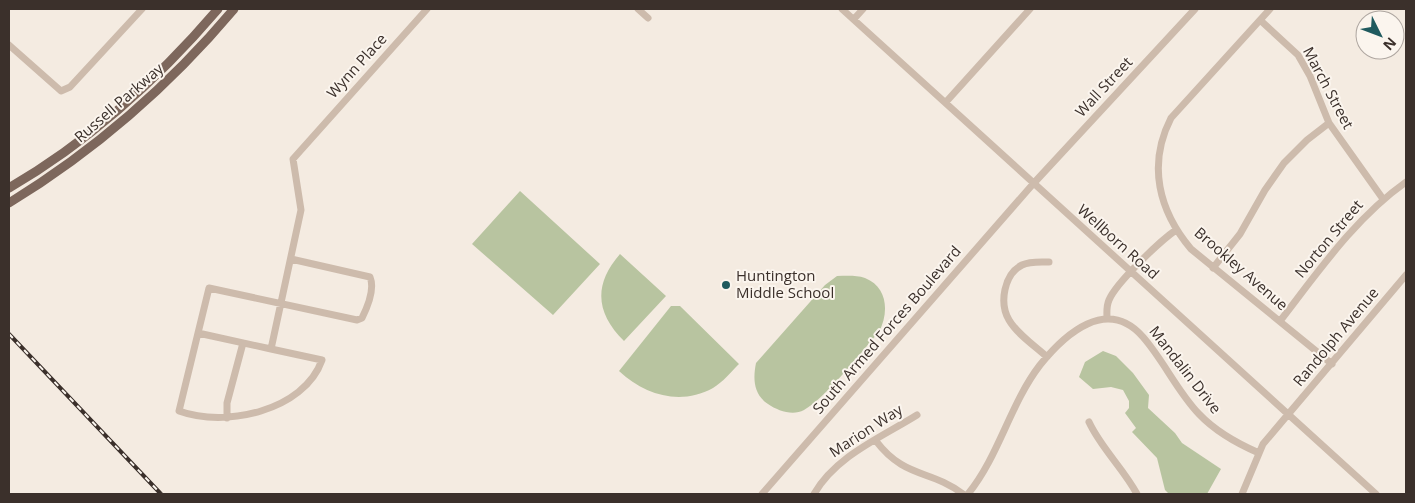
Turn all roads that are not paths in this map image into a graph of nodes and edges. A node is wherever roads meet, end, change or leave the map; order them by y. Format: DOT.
graph roads {
  1 [pos="142,9"];
  2 [pos="218,9"];
  3 [pos="234,9"];
  4 [pos="427,9"];
  5 [pos="638,9"];
  6 [pos="842,9"];
  7 [pos="863,9"];
  8 [pos="1030,9"];
  9 [pos="1195,9"];
  10 [pos="1270,9"];
  11 [pos="648,18"];
  12 [pos="854,19"];
  13 [pos="1260,20"];
  14 [pos="9,45"];
  15 [pos="946,102"];
  16 [pos="1329,123"];
  17 [pos="1406,182"];
  18 [pos="1034,184"];
  19 [pos="9,188"];
  20 [pos="1382,199"];
  21 [pos="9,203"];
  22 [pos="1176,230"];
  23 [pos="290,260"];
  24 [pos="1049,262"];
  25 [pos="1213,268"];
  26 [pos="1132,273"];
  27 [pos="1406,275"];
  28 [pos="281,303"];
  29 [pos="1107,319"];
  30 [pos="1280,321"];
  31 [pos="198,332"];
  32 [pos="243,343"];
  33 [pos="271,349"];
  34 [pos="1048,357"];
  35 [pos="1332,364"];
  36 [pos="917,415"];
  37 [pos="1288,416"];
  38 [pos="227,418"];
  39 [pos="1089,422"];
  40 [pos="876,441"];
  41 [pos="1259,453"];
  42 [pos="762,494"];
  43 [pos="814,494"];
  44 [pos="963,494"];
  45 [pos="968,494"];
  46 [pos="1137,494"];
  47 [pos="1242,494"];
  48 [pos="1376,494"];
  1 -- 14 [label="street"];
  2 -- 19 [label="main road, Russell Parkway"];
  3 -- 21 [label="main road, Russell Parkway"];
  4 -- 23 [label="street, Wynn Place"];
  5 -- 11 [label="street"];
  6 -- 12 [label="street, Wellborn Road"];
  7 -- 12 [label="street"];
  8 -- 15 [label="street"];
  9 -- 18 [label="street, Wall Street"];
  10 -- 13 [label="street, Brookley Avenue"];
  12 -- 15 [label="street, Wellborn Road"];
  13 -- 16 [label="street, March Street"];
  13 -- 22 [label="street, Brookley Avenue"];
  15 -- 18 [label="street, Wellborn Road"];
  16 -- 20 [label="street, March Street"];
  16 -- 25 [label="street"];
  17 -- 20 [label="street, Norton Street"];
  18 -- 26 [label="street, Wellborn Road"];
  18 -- 42 [label="street, South Armed Forces Boulevard"];
  20 -- 30 [label="street, Norton Street"];
  22 -- 25 [label="street, Brookley Avenue"];
  22 -- 26 [label="street"];
  23 -- 28 [label="street"];
  23 -- 28 [label="street"];
  24 -- 34 [label="street"];
  25 -- 30 [label="street, Brookley Avenue"];
  26 -- 29 [label="street"];
  26 -- 37 [label="street, Wellborn Road"];
  27 -- 35 [label="street, Randolph Avenue"];
  28 -- 31 [label="street"];
  28 -- 33 [label="street"];
  29 -- 34 [label="street"];
  29 -- 41 [label="street, Mandalin Drive"];
  30 -- 35 [label="street, Brookley Avenue"];
  31 -- 32 [label="street"];
  31 -- 38 [label="street"];
  32 -- 33 [label="street"];
  32 -- 38 [label="street"];
  33 -- 38 [label="street"];
  34 -- 45 [label="street"];
  35 -- 37 [label="street, Randolph Avenue"];
  36 -- 40 [label="street, Marion Way"];
  37 -- 41 [label="street"];
  37 -- 48 [label="street, Wellborn Road"];
  39 -- 46 [label="street"];
  40 -- 43 [label="street, Marion Way"];
  40 -- 44 [label="street"];
  41 -- 47 [label="street"];
}
